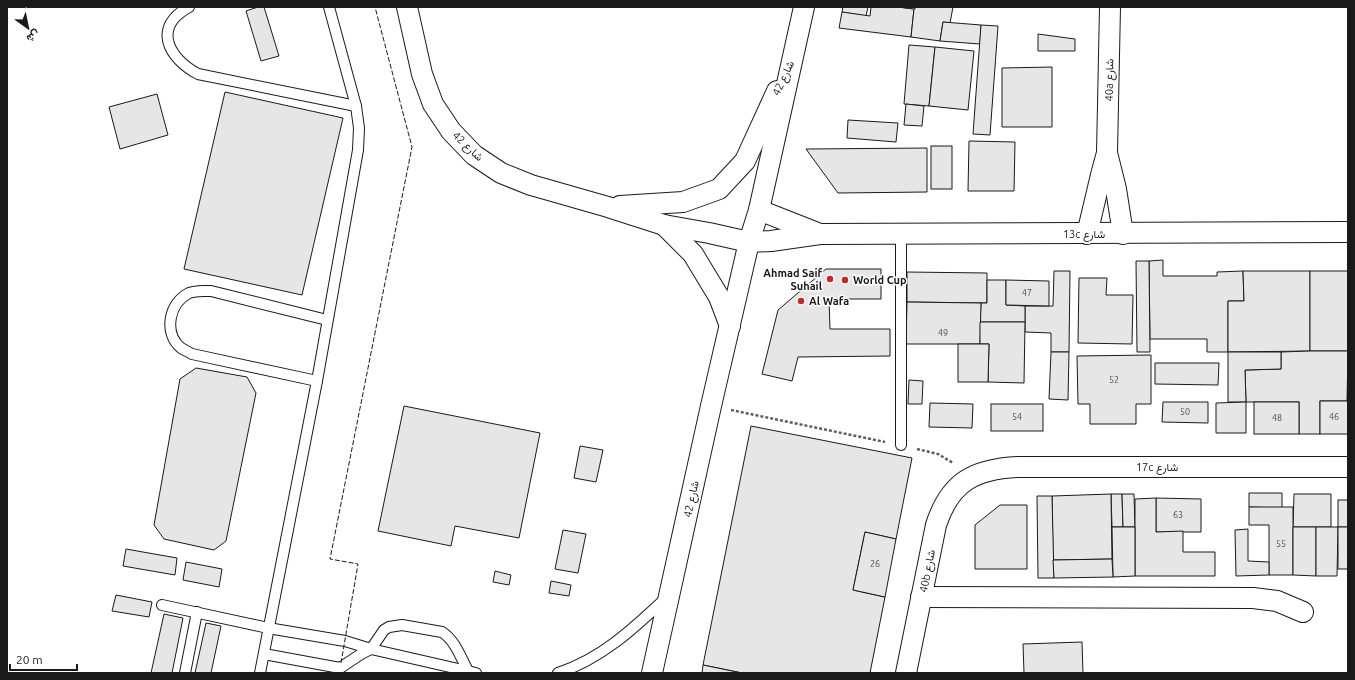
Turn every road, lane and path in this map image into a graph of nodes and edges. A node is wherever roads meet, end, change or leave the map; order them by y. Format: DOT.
graph roads {
  1 [pos="189,7"];
  2 [pos="329,7"];
  3 [pos="407,7"];
  4 [pos="804,7"];
  5 [pos="1110,7"];
  6 [pos="794,55"];
  7 [pos="356,106"];
  8 [pos="1107,153"];
  9 [pos="608,207"];
  10 [pos="759,210"];
  11 [pos="664,225"];
  12 [pos="1348,232"];
  13 [pos="820,234"];
  14 [pos="901,234"];
  15 [pos="1087,234"];
  16 [pos="1123,234"];
  17 [pos="749,242"];
  18 [pos="327,320"];
  19 [pos="730,326"];
  20 [pos="316,381"];
  21 [pos="711,406"];
  22 [pos="901,445"];
  23 [pos="1348,466"];
  24 [pos="968,479"];
  25 [pos="670,595"];
  26 [pos="921,598"];
  27 [pos="162,605"];
  28 [pos="197,612"];
  29 [pos="1303,612"];
  30 [pos="268,628"];
  31 [pos="371,649"];
  32 [pos="264,654"];
  33 [pos="472,672"];
  34 [pos="185,673"];
  35 [pos="260,673"];
  36 [pos="558,673"];
  37 [pos="652,673"];
  38 [pos="906,673"];
  1 -- 7 [label="lane"];
  2 -- 7 [label="lane"];
  3 -- 9 [label="street, شارع 42"];
  4 -- 6 [label="street, شارع 42"];
  5 -- 8 [label="street, 40a شارع"];
  6 -- 9 [label="street, شارع 42"];
  6 -- 10 [label="street, شارع 42"];
  7 -- 18 [label="lane"];
  8 -- 15 [label="street, 40a شارع"];
  8 -- 16 [label="street, 40a شارع"];
  9 -- 11 [label="street, شارع 42"];
  10 -- 13 [label="street, 13c شارع"];
  10 -- 17 [label="street, شارع 42"];
  11 -- 17 [label="street, شارع 42"];
  11 -- 19 [label="street, شارع 42"];
  12 -- 16 [label="street, 13c شارع"];
  13 -- 14 [label="street, 13c شارع"];
  13 -- 17 [label="street, 13c شارع"];
  14 -- 15 [label="street, 13c شارع"];
  14 -- 22 [label="lane"];
  15 -- 16 [label="street, 13c شارع"];
  17 -- 19 [label="street, شارع 42"];
  18 -- 20 [label="lane"];
  18 -- 20 [label="lane"];
  19 -- 21 [label="street, شارع 42"];
  20 -- 30 [label="lane"];
  21 -- 22 [label="path"];
  21 -- 25 [label="street, شارع 42"];
  22 -- 24 [label="path"];
  23 -- 24 [label="street, 17c شارع"];
  24 -- 26 [label="street, 40b شارع"];
  25 -- 36 [label="lane"];
  25 -- 37 [label="street, شارع 42"];
  26 -- 29 [label="street"];
  26 -- 38 [label="street, 40b شارع"];
  27 -- 28 [label="lane"];
  28 -- 30 [label="lane"];
  28 -- 34 [label="lane"];
  30 -- 31 [label="lane"];
  30 -- 32 [label="lane"];
  31 -- 32 [label="lane"];
  31 -- 33 [label="lane"];
  31 -- 33 [label="lane"];
  32 -- 35 [label="lane"];
}
